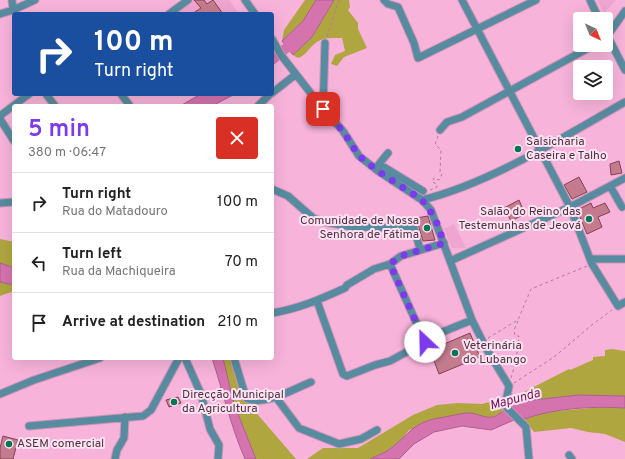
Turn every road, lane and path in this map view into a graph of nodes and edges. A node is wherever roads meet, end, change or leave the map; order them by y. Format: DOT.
graph roads {
  1 [pos="12,0"];
  2 [pos="35,0"];
  3 [pos="188,0"];
  4 [pos="245,0"];
  5 [pos="339,0"];
  6 [pos="384,0"];
  7 [pos="462,0"];
  8 [pos="536,0"];
  9 [pos="590,0"];
  10 [pos="13,10"];
  11 [pos="625,11"];
  12 [pos="172,12"];
  13 [pos="254,12"];
  14 [pos="596,12"];
  15 [pos="0,14"];
  16 [pos="477,28"];
  17 [pos="613,28"];
  18 [pos="274,41"];
  19 [pos="325,43"];
  20 [pos="613,47"];
  21 [pos="581,52"];
  22 [pos="625,70"];
  23 [pos="295,75"];
  24 [pos="274,91"];
  25 [pos="508,91"];
  26 [pos="26,96"];
  27 [pos="268,96"];
  28 [pos="625,102"];
  29 [pos="13,104"];
  30 [pos="260,104"];
  31 [pos="12,105"];
  32 [pos="323,109"];
  33 [pos="2,111"];
  34 [pos="440,130"];
  35 [pos="12,138"];
  36 [pos="540,150"];
  37 [pos="388,153"];
  38 [pos="625,178"];
  39 [pos="610,186"];
  40 [pos="274,190"];
  41 [pos="423,190"];
  42 [pos="422,200"];
  43 [pos="12,202"];
  44 [pos="0,203"];
  45 [pos="570,207"];
  46 [pos="622,207"];
  47 [pos="444,243"];
  48 [pos="420,249"];
  49 [pos="590,260"];
  50 [pos="625,260"];
  51 [pos="450,261"];
  52 [pos="390,264"];
  53 [pos="317,301"];
  54 [pos="625,302"];
  55 [pos="618,306"];
  56 [pos="274,314"];
  57 [pos="472,320"];
  58 [pos="518,320"];
  59 [pos="430,337"];
  60 [pos="483,342"];
  61 [pos="94,360"];
  62 [pos="178,360"];
  63 [pos="186,360"];
  64 [pos="235,360"];
  65 [pos="311,382"];
  66 [pos="509,386"];
  67 [pos="0,394"];
  68 [pos="275,396"];
  69 [pos="126,417"];
  70 [pos="29,426"];
  71 [pos="377,430"];
  72 [pos="115,459"];
  73 [pos="218,459"];
  74 [pos="529,459"];
  1 -- 10 [label="street"];
  2 -- 10 [label="street"];
  3 -- 12 [label="street"];
  4 -- 13 [label="street"];
  5 -- 19 [label="path"];
  6 -- 16 [label="street"];
  7 -- 16 [label="street"];
  8 -- 16 [label="street"];
  9 -- 14 [label="street"];
  10 -- 15 [label="street"];
  11 -- 17 [label="street"];
  16 -- 25 [label="street"];
  18 -- 23 [label="street"];
  19 -- 32 [label="street"];
  20 -- 22 [label="street"];
  21 -- 25 [label="street"];
  23 -- 24 [label="street"];
  23 -- 32 [label="street"];
  25 -- 34 [label="street"];
  25 -- 36 [label="street"];
  26 -- 29 [label="street"];
  27 -- 30 [label="street"];
  28 -- 36 [label="street"];
  31 -- 33 [label="street"];
  32 -- 42 [label="street"];
  33 -- 35 [label="street"];
  34 -- 41 [label="path"];
  36 -- 42 [label="street"];
  36 -- 45 [label="street"];
  37 -- 41 [label="street"];
  38 -- 39 [label="street"];
  39 -- 45 [label="street"];
  39 -- 46 [label="street"];
  40 -- 48 [label="street"];
  42 -- 47 [label="street"];
  43 -- 44 [label="street"];
  45 -- 49 [label="street"];
  45 -- 51 [label="street"];
  47 -- 48 [label="street"];
  47 -- 51 [label="street"];
  48 -- 52 [label="street"];
  49 -- 50 [label="street"];
  49 -- 55 [label="street"];
  49 -- 58 [label="path"];
  51 -- 57 [label="street"];
  52 -- 53 [label="street"];
  52 -- 53 [label="street"];
  53 -- 56 [label="street"];
  54 -- 55 [label="street"];
  55 -- 66 [label="path"];
  57 -- 59 [label="street"];
  57 -- 60 [label="street"];
  58 -- 60 [label="path"];
  58 -- 66 [label="path"];
  60 -- 66 [label="street"];
  61 -- 67 [label="street"];
  62 -- 69 [label="street"];
  63 -- 73 [label="street"];
  64 -- 68 [label="street"];
  65 -- 68 [label="street"];
  66 -- 74 [label="street"];
  68 -- 71 [label="street"];
  69 -- 70 [label="street"];
  69 -- 72 [label="street"];
}
